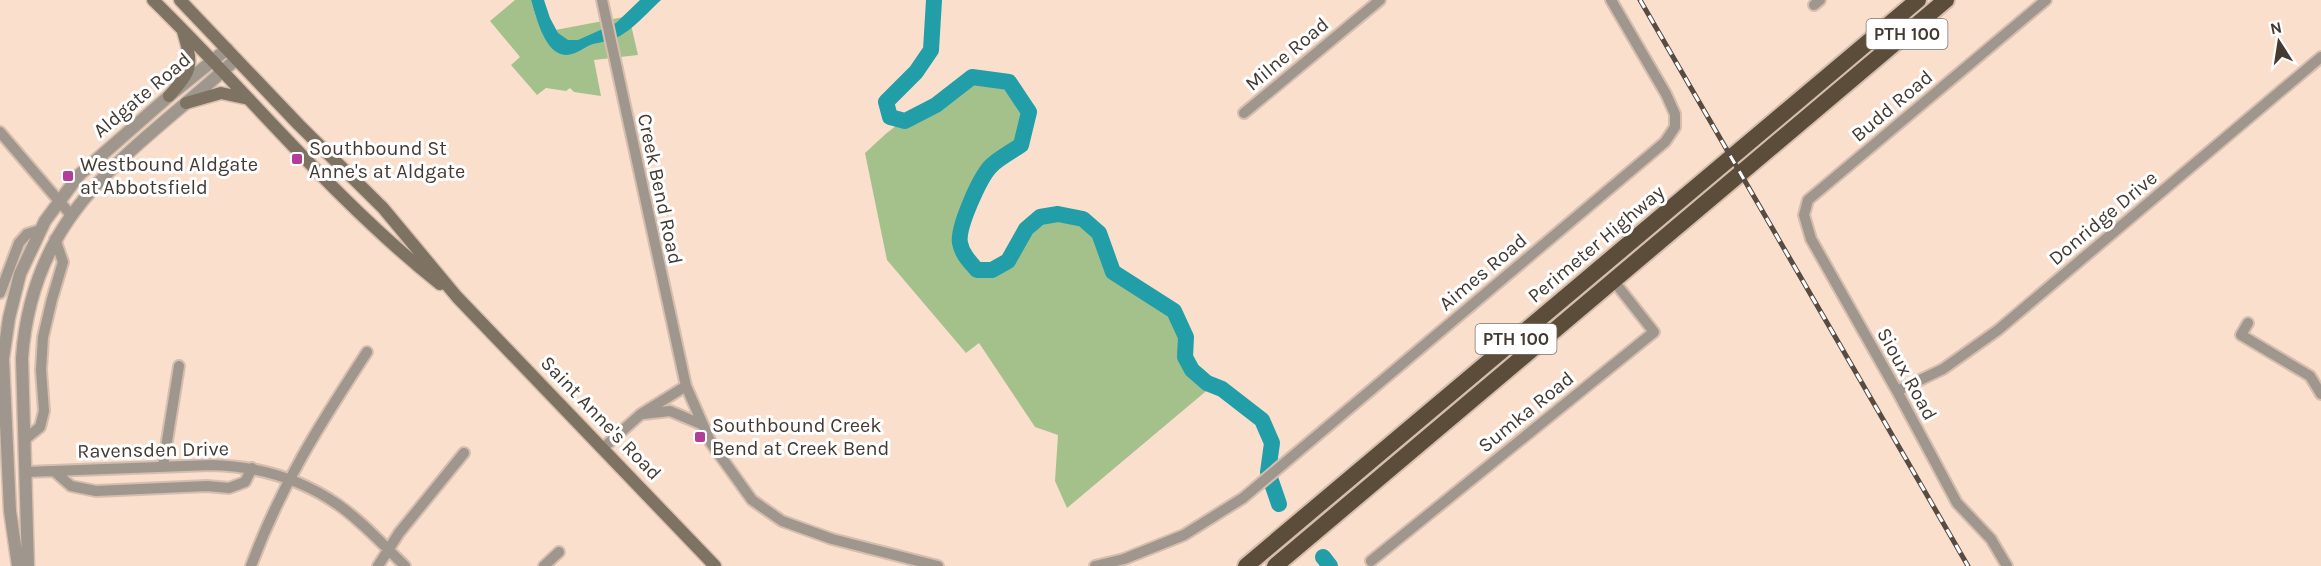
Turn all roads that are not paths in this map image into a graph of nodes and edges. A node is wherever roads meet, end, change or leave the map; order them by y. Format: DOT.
graph roads {
  1 [pos="153,0"];
  2 [pos="180,0"];
  3 [pos="602,0"];
  4 [pos="1380,0"];
  5 [pos="1611,0"];
  6 [pos="1918,0"];
  7 [pos="1947,0"];
  8 [pos="2046,0"];
  9 [pos="181,27"];
  10 [pos="227,49"];
  11 [pos="2321,57"];
  12 [pos="236,59"];
  13 [pos="213,60"];
  14 [pos="223,70"];
  15 [pos="168,96"];
  16 [pos="251,99"];
  17 [pos="186,104"];
  18 [pos="1244,113"];
  19 [pos="0,132"];
  20 [pos="1817,192"];
  21 [pos="58,202"];
  22 [pos="71,215"];
  23 [pos="40,230"];
  24 [pos="55,239"];
  25 [pos="1613,280"];
  26 [pos="0,293"];
  27 [pos="457,297"];
  28 [pos="2248,323"];
  29 [pos="367,352"];
  30 [pos="179,366"];
  31 [pos="686,386"];
  32 [pos="1898,391"];
  33 [pos="2321,394"];
  34 [pos="640,414"];
  35 [pos="703,425"];
  36 [pos="3,435"];
  37 [pos="24,440"];
  38 [pos="603,448"];
  39 [pos="464,453"];
  40 [pos="163,466"];
  41 [pos="252,468"];
  42 [pos="54,471"];
  43 [pos="4,472"];
  44 [pos="26,472"];
  45 [pos="288,478"];
  46 [pos="388,550"];
  47 [pos="559,552"];
  48 [pos="1371,561"];
  49 [pos="18,566"];
  50 [pos="28,566"];
  51 [pos="251,566"];
  52 [pos="378,566"];
  53 [pos="405,566"];
  54 [pos="544,566"];
  55 [pos="715,566"];
  56 [pos="938,566"];
  57 [pos="1095,566"];
  58 [pos="1246,566"];
  59 [pos="1275,566"];
  60 [pos="2007,566"];
  1 -- 9 [label="main road, Saint Anne's Road"];
  2 -- 10 [label="main road, Saint Anne's Road"];
  3 -- 31 [label="street, Creek Bend Road"];
  4 -- 18 [label="street, Milne Road"];
  5 -- 57 [label="street, Aimes Road"];
  6 -- 58 [label="highway, Perimeter Highway / PTH 100"];
  7 -- 25 [label="highway, Perimeter Highway / PTH 100"];
  8 -- 20 [label="street, Budd Road"];
  9 -- 13 [label="main road, Saint Anne's Road"];
  9 -- 15 [label="main road"];
  10 -- 12 [label="main road, Saint Anne's Road"];
  10 -- 13 [label="street, Aldgate Road"];
  11 -- 32 [label="street, Donridge Drive"];
  12 -- 14 [label="street, Aldgate Road"];
  12 -- 27 [label="main road, Saint Anne's Road"];
  13 -- 14 [label="main road, Saint Anne's Road"];
  13 -- 15 [label="street, Aldgate Road"];
  14 -- 16 [label="main road, Saint Anne's Road"];
  14 -- 17 [label="street, Aldgate Road"];
  15 -- 21 [label="street, Aldgate Road"];
  16 -- 17 [label="main road"];
  16 -- 27 [label="main road, Saint Anne's Road"];
  17 -- 22 [label="street, Aldgate Road"];
  19 -- 21 [label="street"];
  20 -- 32 [label="street, Sioux Road"];
  21 -- 22 [label="street"];
  21 -- 23 [label="street, Aldgate Road"];
  22 -- 24 [label="street, Aldgate Road"];
  23 -- 26 [label="street, Aldgate Road"];
  23 -- 36 [label="street, Aldgate Road"];
  24 -- 37 [label="street, Aldgate Road"];
  24 -- 37 [label="street"];
  25 -- 48 [label="street, Sumka Road"];
  25 -- 59 [label="highway, Perimeter Highway / PTH 100"];
  27 -- 38 [label="main road, Saint Anne's Road"];
  28 -- 33 [label="street"];
  29 -- 45 [label="street"];
  30 -- 40 [label="street"];
  31 -- 34 [label="street"];
  31 -- 35 [label="street, Creek Bend Road"];
  32 -- 60 [label="street, Sioux Road"];
  34 -- 35 [label="street"];
  34 -- 38 [label="street"];
  35 -- 56 [label="street, Creek Bend Road"];
  36 -- 43 [label="street, Aldgate Road"];
  37 -- 44 [label="street, Aldgate Road"];
  38 -- 55 [label="main road, Saint Anne's Road"];
  39 -- 46 [label="street"];
  40 -- 41 [label="street, Ravensden Drive"];
  40 -- 42 [label="street, Ravensden Drive"];
  41 -- 42 [label="street, Ravensden Drive"];
  41 -- 45 [label="street, Ravensden Drive"];
  42 -- 44 [label="street, Ravensden Drive"];
  43 -- 44 [label="street"];
  43 -- 49 [label="street, Aldgate Road"];
  44 -- 50 [label="street, Aldgate Road"];
  45 -- 46 [label="street, Ravensden Drive"];
  45 -- 51 [label="street"];
  46 -- 52 [label="street"];
  46 -- 53 [label="street, Ravensden Drive"];
  47 -- 54 [label="street"];
}
